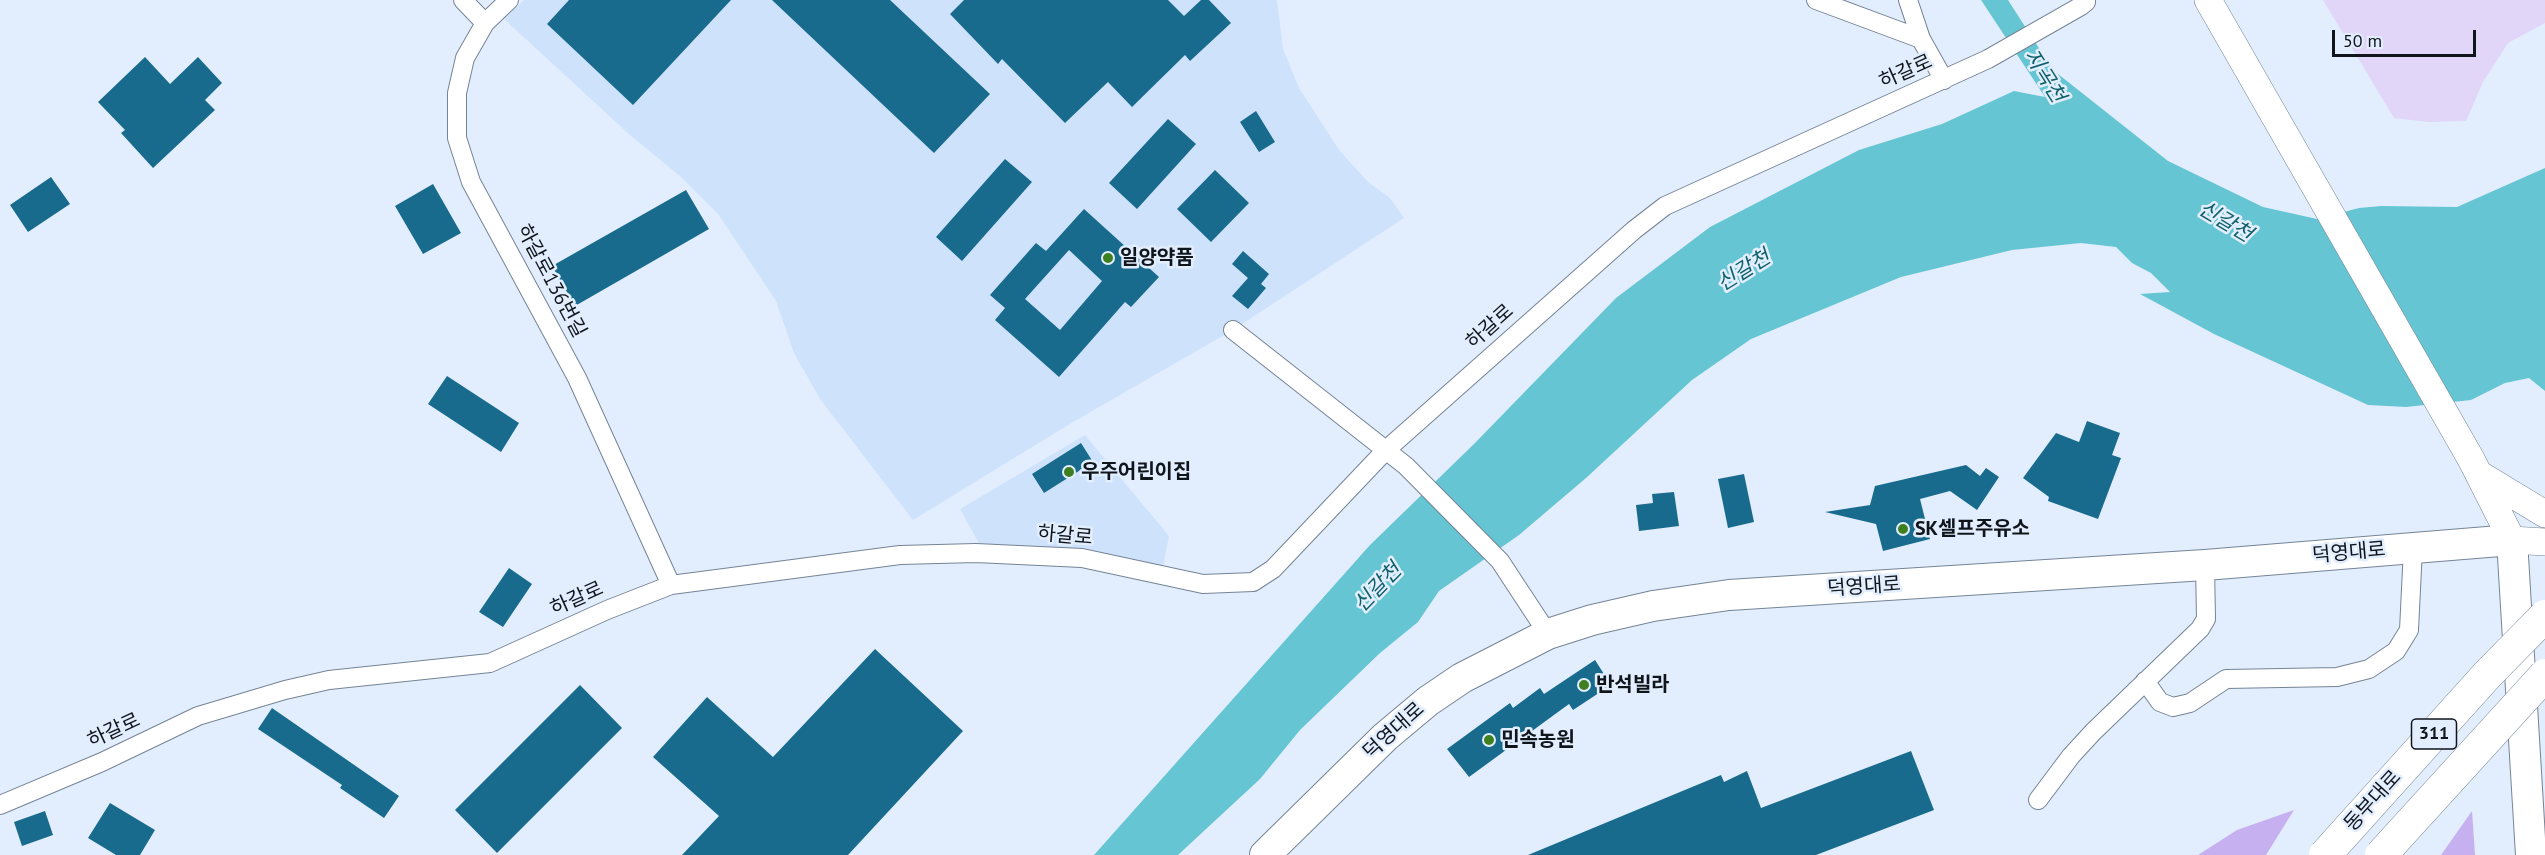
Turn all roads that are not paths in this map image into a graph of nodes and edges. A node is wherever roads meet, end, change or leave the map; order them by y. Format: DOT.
graph roads {
  1 [pos="463,0"];
  2 [pos="509,0"];
  3 [pos="1816,0"];
  4 [pos="1908,0"];
  5 [pos="2208,0"];
  6 [pos="2085,2"];
  7 [pos="485,23"];
  8 [pos="1921,39"];
  9 [pos="1944,80"];
  10 [pos="1233,330"];
  11 [pos="1386,450"];
  12 [pos="2475,466"];
  13 [pos="2545,514"];
  14 [pos="2512,540"];
  15 [pos="2545,542"];
  16 [pos="2413,548"];
  17 [pos="2205,565"];
  18 [pos="671,585"];
  19 [pos="2545,616"];
  20 [pos="1548,634"];
  21 [pos="2545,675"];
  22 [pos="2145,681"];
  23 [pos="2038,800"];
  24 [pos="0,806"];
  25 [pos="1265,855"];
  26 [pos="2325,855"];
  27 [pos="2381,855"];
  28 [pos="2531,855"];
  1 -- 7 [label="street"];
  2 -- 7 [label="street, 하갈로136번길"];
  3 -- 8 [label="street"];
  4 -- 8 [label="street"];
  5 -- 12 [label="main road"];
  6 -- 9 [label="street, 하갈로"];
  7 -- 18 [label="street, 하갈로136번길"];
  8 -- 9 [label="street"];
  9 -- 11 [label="street, 하갈로"];
  10 -- 11 [label="street"];
  11 -- 18 [label="street, 하갈로"];
  11 -- 20 [label="street"];
  12 -- 13 [label="main road"];
  12 -- 14 [label="main road"];
  14 -- 15 [label="main road, 덕영대로"];
  14 -- 16 [label="main road, 덕영대로"];
  14 -- 28 [label="main road"];
  16 -- 17 [label="main road, 덕영대로"];
  16 -- 22 [label="street"];
  17 -- 20 [label="main road, 덕영대로"];
  17 -- 22 [label="street"];
  18 -- 24 [label="street, 하갈로"];
  19 -- 26 [label="highway, 동부대로 / 311, bridge"];
  20 -- 25 [label="main road, 덕영대로"];
  21 -- 27 [label="highway, 311, bridge"];
  22 -- 23 [label="street"];
}
